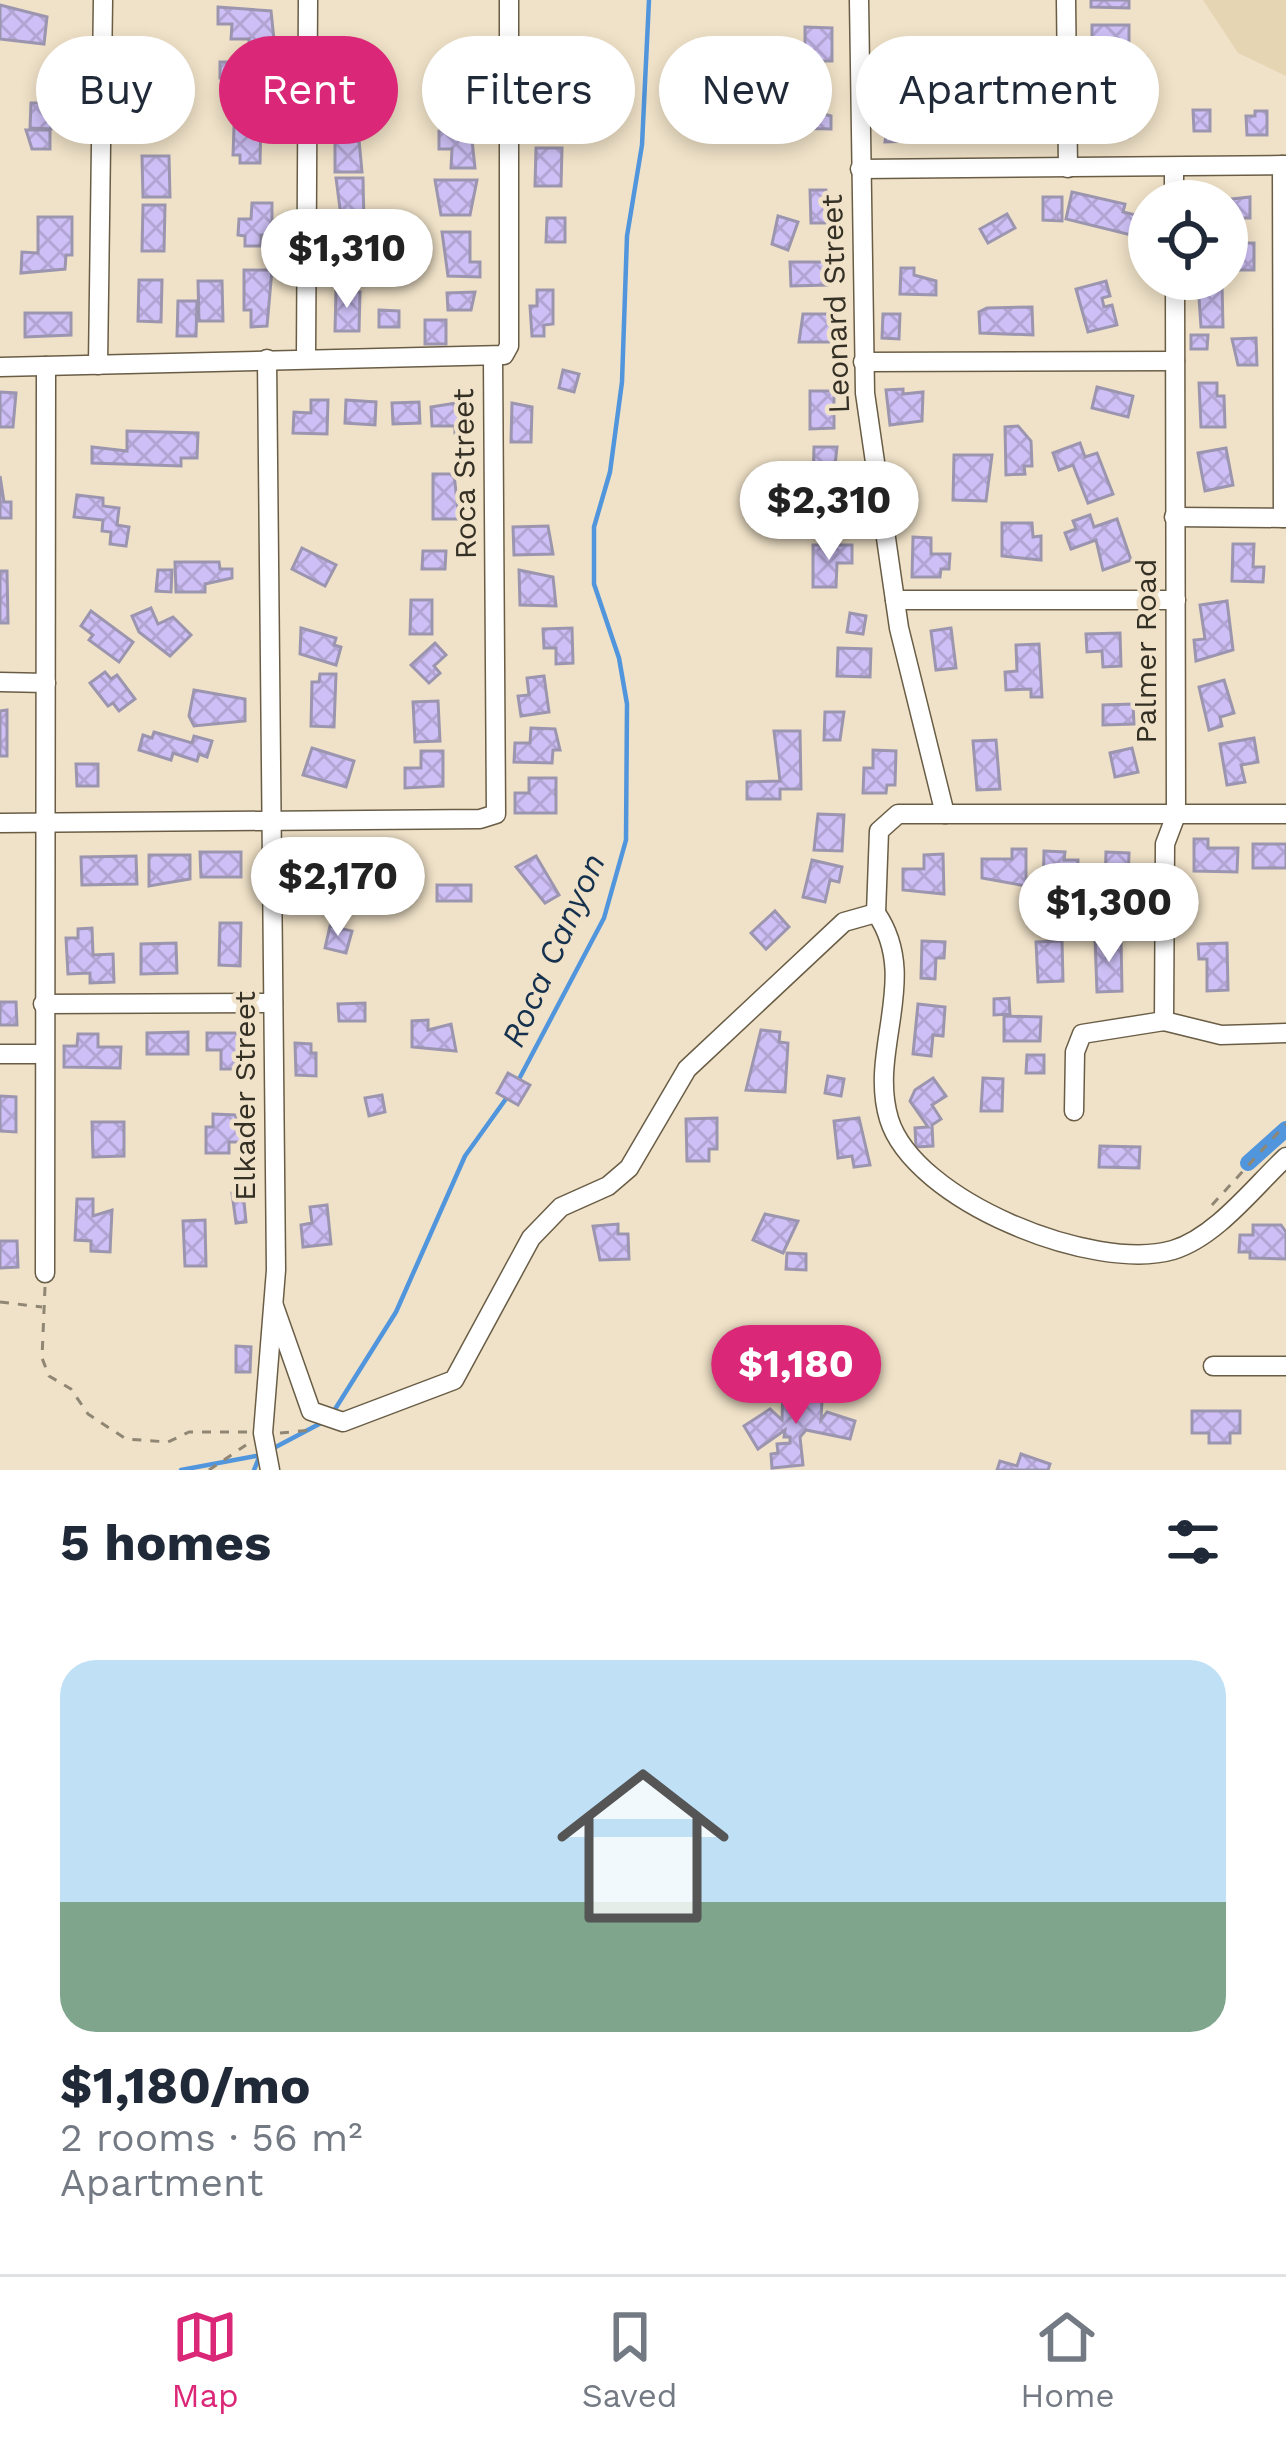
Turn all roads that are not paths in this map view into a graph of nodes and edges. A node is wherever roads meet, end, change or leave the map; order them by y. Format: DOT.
graph roads {
  1 [pos="103,0"];
  2 [pos="308,0"];
  3 [pos="509,0"];
  4 [pos="859,0"];
  5 [pos="1066,0"];
  6 [pos="1284,165"];
  7 [pos="1174,166"];
  8 [pos="1068,167"];
  9 [pos="860,169"];
  10 [pos="1174,180"];
  11 [pos="1175,300"];
  12 [pos="306,358"];
  13 [pos="493,358"];
  14 [pos="267,359"];
  15 [pos="1175,361"];
  16 [pos="863,362"];
  17 [pos="98,365"];
  18 [pos="46,366"];
  19 [pos="0,367"];
  20 [pos="1174,518"];
  21 [pos="1285,518"];
  22 [pos="895,600"];
  23 [pos="1176,600"];
  24 [pos="0,682"];
  25 [pos="46,683"];
  26 [pos="945,814"];
  27 [pos="1286,814"];
  28 [pos="1176,815"];
  29 [pos="0,823"];
  30 [pos="43,823"];
  31 [pos="273,823"];
  32 [pos="876,913"];
  33 [pos="273,1003"];
  34 [pos="43,1004"];
  35 [pos="1164,1021"];
  36 [pos="1286,1034"];
  37 [pos="0,1054"];
  38 [pos="44,1054"];
  39 [pos="1074,1111"];
  40 [pos="1286,1157"];
  41 [pos="45,1273"];
  42 [pos="274,1306"];
  43 [pos="1213,1366"];
  44 [pos="1286,1366"];
  45 [pos="270,1470"];
  1 -- 17 [label="street"];
  2 -- 12 [label="street"];
  3 -- 13 [label="street, Roca Street"];
  4 -- 9 [label="street, Leonard Street"];
  5 -- 8 [label="street"];
  6 -- 7 [label="street"];
  6 -- 21 [label="street"];
  7 -- 8 [label="street"];
  7 -- 10 [label="street"];
  8 -- 9 [label="street"];
  9 -- 16 [label="street, Leonard Street"];
  11 -- 15 [label="street, Palmer Road"];
  12 -- 13 [label="street"];
  12 -- 14 [label="street"];
  13 -- 31 [label="street, Roca Street"];
  14 -- 17 [label="street"];
  14 -- 31 [label="street, Elkader Street"];
  15 -- 16 [label="street"];
  15 -- 20 [label="street, Palmer Road"];
  16 -- 22 [label="street, Leonard Street"];
  17 -- 18 [label="street"];
  18 -- 19 [label="street"];
  18 -- 25 [label="street"];
  20 -- 21 [label="street"];
  20 -- 23 [label="street, Palmer Road"];
  22 -- 23 [label="street"];
  22 -- 26 [label="street, Leonard Street"];
  23 -- 28 [label="street, Palmer Road"];
  24 -- 25 [label="street"];
  25 -- 30 [label="street"];
  26 -- 28 [label="street"];
  26 -- 32 [label="street"];
  27 -- 28 [label="street"];
  28 -- 35 [label="street, Palmer Road"];
  29 -- 30 [label="street"];
  30 -- 31 [label="street"];
  30 -- 34 [label="street"];
  31 -- 33 [label="street, Elkader Street"];
  32 -- 40 [label="street"];
  32 -- 42 [label="street"];
  33 -- 34 [label="street"];
  33 -- 42 [label="street, Elkader Street"];
  34 -- 38 [label="street"];
  35 -- 36 [label="street"];
  35 -- 39 [label="street"];
  37 -- 38 [label="street"];
  38 -- 41 [label="street"];
  42 -- 45 [label="street, Elkader Street"];
  43 -- 44 [label="street"];
}
